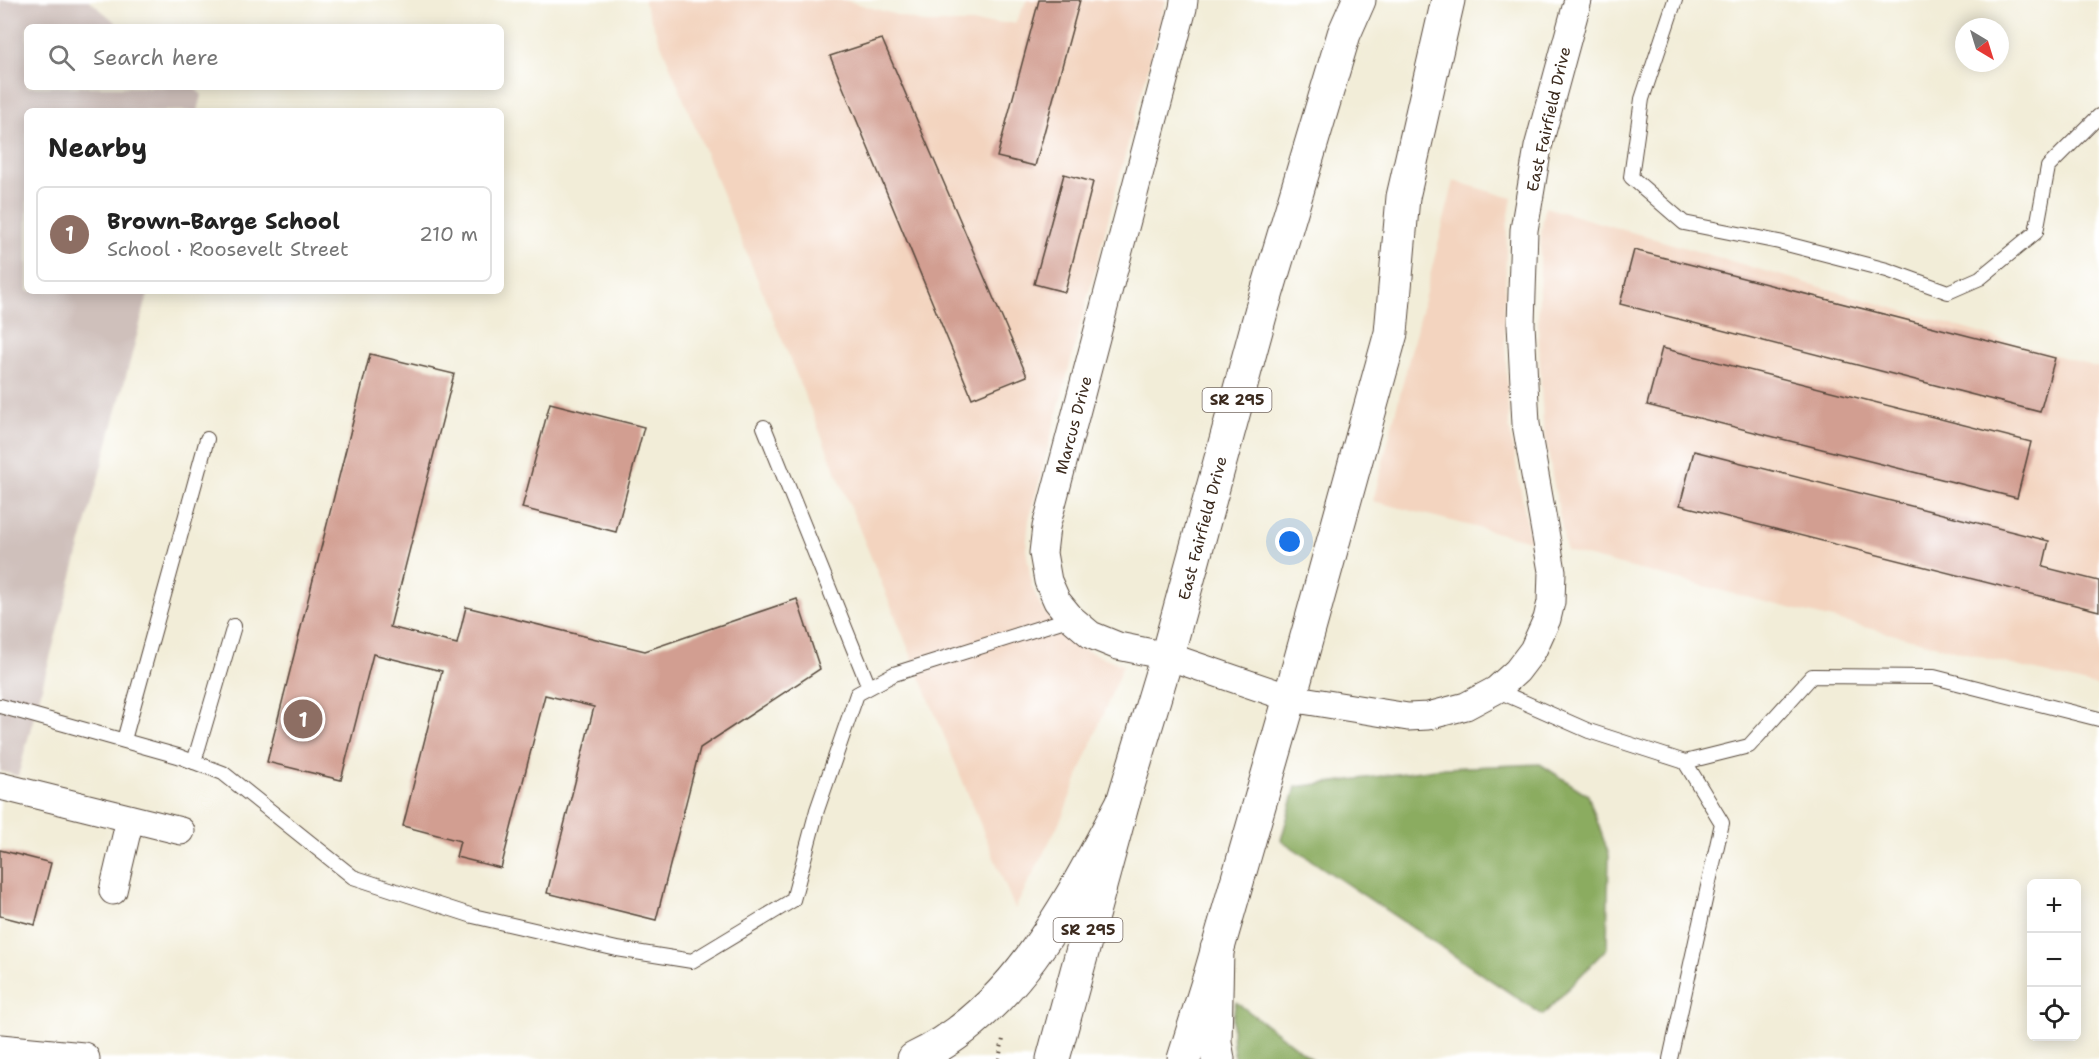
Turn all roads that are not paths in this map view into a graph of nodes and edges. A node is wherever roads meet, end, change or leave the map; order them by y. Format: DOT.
graph roads {
  1 [pos="1184,0"];
  2 [pos="1359,0"];
  3 [pos="1448,0"];
  4 [pos="1578,0"];
  5 [pos="1675,0"];
  6 [pos="2099,116"];
  7 [pos="764,427"];
  8 [pos="207,439"];
  9 [pos="1071,618"];
  10 [pos="234,627"];
  11 [pos="1167,656"];
  12 [pos="869,687"];
  13 [pos="1496,690"];
  14 [pos="1290,698"];
  15 [pos="0,706"];
  16 [pos="2099,719"];
  17 [pos="124,740"];
  18 [pos="194,762"];
  19 [pos="1685,762"];
  20 [pos="0,786"];
  21 [pos="1123,802"];
  22 [pos="130,819"];
  23 [pos="181,831"];
  24 [pos="113,891"];
  25 [pos="1217,949"];
  26 [pos="0,1052"];
  27 [pos="83,1059"];
  28 [pos="914,1059"];
  29 [pos="1053,1059"];
  30 [pos="1184,1059"];
  31 [pos="1218,1059"];
  32 [pos="1670,1059"];
  1 -- 9 [label="street, Marcus Drive"];
  2 -- 11 [label="main road, East Fairfield Drive / SR 295"];
  3 -- 14 [label="main road"];
  4 -- 13 [label="street, East Fairfield Drive"];
  5 -- 6 [label="lane"];
  7 -- 12 [label="lane"];
  8 -- 17 [label="lane"];
  9 -- 11 [label="street, Marcus Drive"];
  9 -- 12 [label="lane"];
  10 -- 18 [label="lane"];
  11 -- 14 [label="street, Marcus Drive"];
  11 -- 21 [label="main road, East Fairfield Drive / SR 295"];
  12 -- 18 [label="lane"];
  13 -- 14 [label="street, East Fairfield Drive"];
  13 -- 19 [label="lane"];
  14 -- 25 [label="main road"];
  15 -- 17 [label="lane"];
  16 -- 19 [label="lane"];
  17 -- 18 [label="lane"];
  19 -- 32 [label="lane"];
  20 -- 22 [label="street"];
  21 -- 28 [label="main road"];
  21 -- 29 [label="main road, East Fairfield Drive / SR 295"];
  22 -- 23 [label="street"];
  22 -- 24 [label="street"];
  25 -- 30 [label="main road"];
  25 -- 31 [label="main road"];
  26 -- 27 [label="main road"];
}
